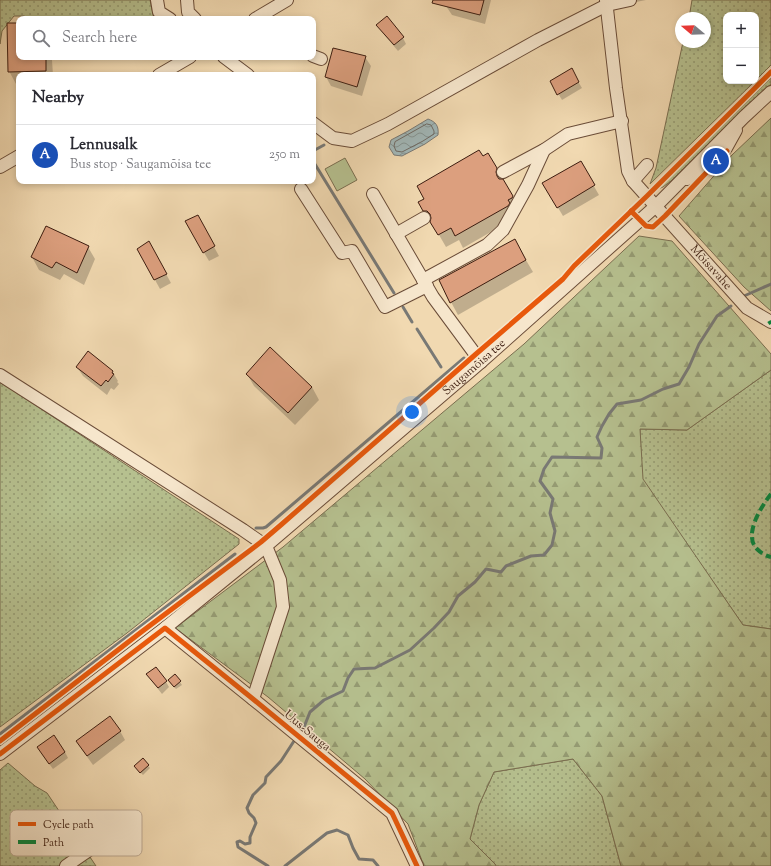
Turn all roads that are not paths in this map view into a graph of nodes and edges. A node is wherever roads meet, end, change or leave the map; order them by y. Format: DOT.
graph roads {
  1 [pos="157,0"];
  2 [pos="187,0"];
  3 [pos="287,0"];
  4 [pos="630,0"];
  5 [pos="606,2"];
  6 [pos="165,16"];
  7 [pos="192,16"];
  8 [pos="260,16"];
  9 [pos="185,60"];
  10 [pos="228,60"];
  11 [pos="164,72"];
  12 [pos="244,72"];
  13 [pos="771,92"];
  14 [pos="622,121"];
  15 [pos="316,125"];
  16 [pos="544,150"];
  17 [pos="16,158"];
  18 [pos="647,165"];
  19 [pos="0,168"];
  20 [pos="503,172"];
  21 [pos="633,181"];
  22 [pos="301,189"];
  23 [pos="373,194"];
  24 [pos="656,206"];
  25 [pos="424,218"];
  26 [pos="396,234"];
  27 [pos="425,283"];
  28 [pos="771,322"];
  29 [pos="481,362"];
  30 [pos="0,375"];
  31 [pos="266,546"];
  32 [pos="165,628"];
  33 [pos="253,699"];
  34 [pos="0,754"];
  35 [pos="80,856"];
  36 [pos="66,866"];
  37 [pos="417,866"];
  1 -- 6 [label="street"];
  2 -- 7 [label="street"];
  3 -- 8 [label="street"];
  4 -- 5 [label="street"];
  5 -- 14 [label="street"];
  5 -- 15 [label="street"];
  9 -- 11 [label="street"];
  10 -- 12 [label="street"];
  13 -- 24 [label="street, Saugamõisa tee"];
  14 -- 16 [label="street"];
  14 -- 21 [label="street"];
  16 -- 20 [label="street"];
  16 -- 27 [label="street"];
  17 -- 19 [label="street"];
  18 -- 21 [label="street"];
  21 -- 24 [label="street, Mõisavahe"];
  22 -- 27 [label="street"];
  23 -- 26 [label="street"];
  24 -- 28 [label="street, Mõisavahe"];
  24 -- 29 [label="street, Saugamõisa tee"];
  25 -- 26 [label="street"];
  26 -- 27 [label="street"];
  27 -- 29 [label="street"];
  29 -- 31 [label="street, Saugamõisa tee"];
  30 -- 31 [label="street"];
  31 -- 32 [label="street, Saugamõisa tee"];
  31 -- 33 [label="street"];
  32 -- 33 [label="street, Uus-Sauga"];
  32 -- 34 [label="street, Saugamõisa tee"];
  33 -- 37 [label="street, Uus-Sauga"];
  35 -- 36 [label="street"];
}
